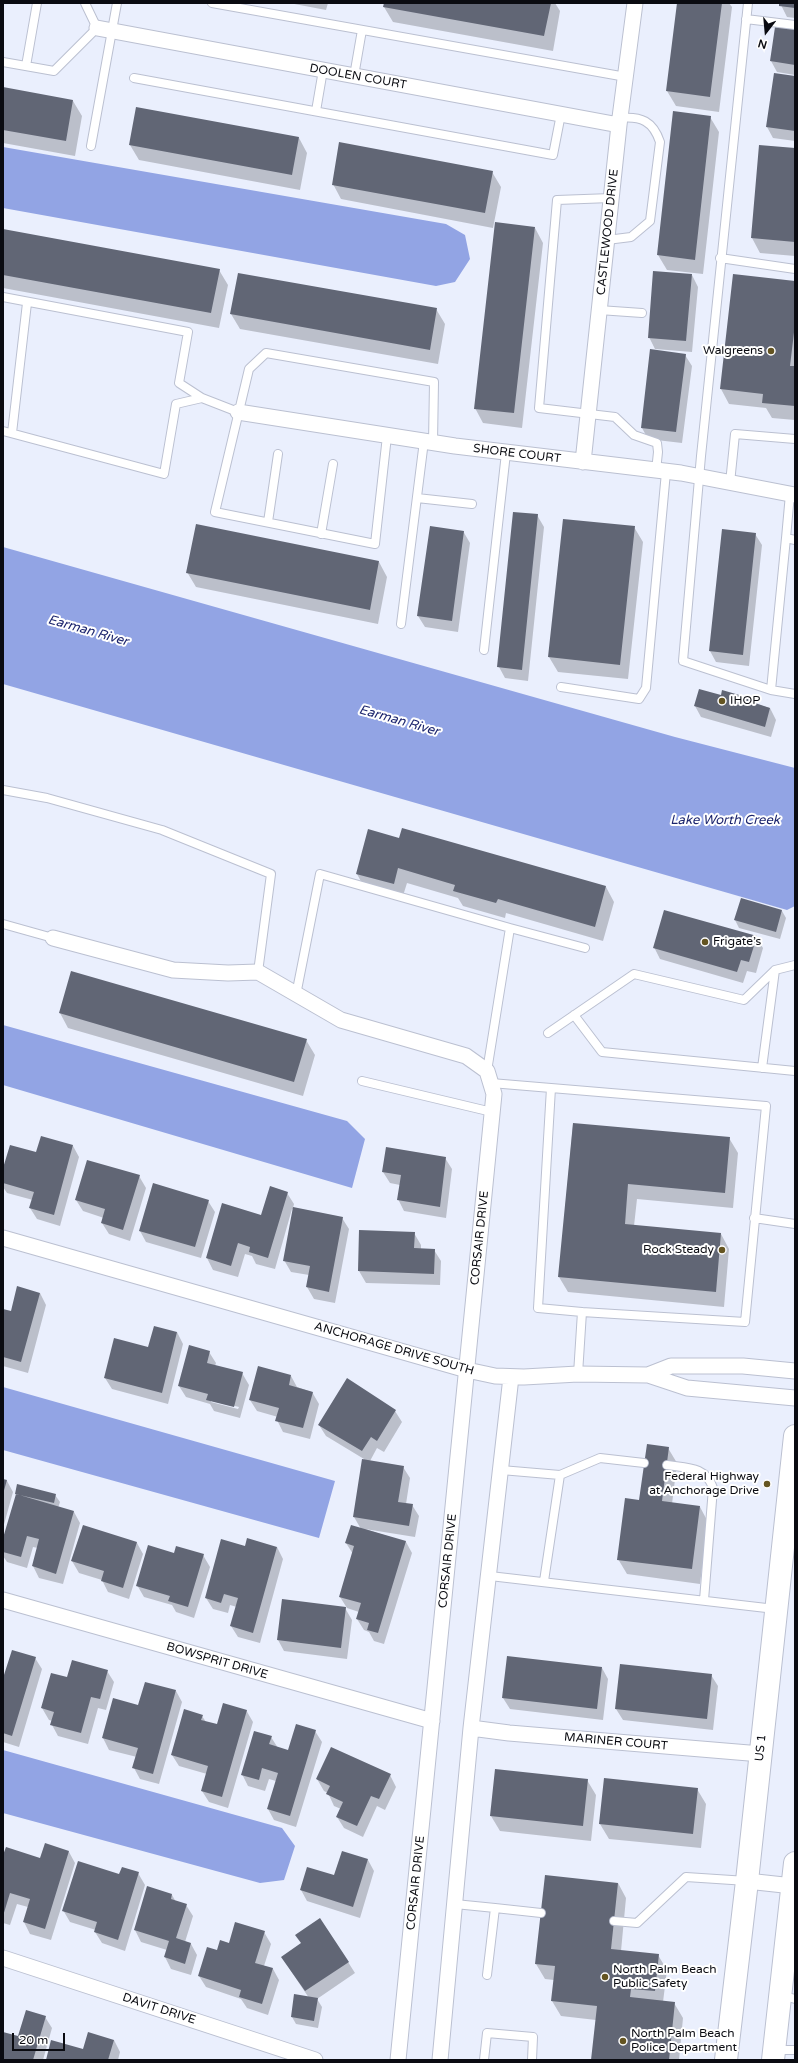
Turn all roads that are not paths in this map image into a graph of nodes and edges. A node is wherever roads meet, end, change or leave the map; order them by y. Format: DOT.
graph roads {
  1 [pos="37,3"];
  2 [pos="84,3"];
  3 [pos="117,3"];
  4 [pos="212,3"];
  5 [pos="635,3"];
  6 [pos="748,3"];
  7 [pos="746,19"];
  8 [pos="795,25"];
  9 [pos="105,30"];
  10 [pos="362,30"];
  11 [pos="3,62"];
  12 [pos="26,66"];
  13 [pos="324,70"];
  14 [pos="354,76"];
  15 [pos="626,77"];
  16 [pos="134,78"];
  17 [pos="316,111"];
  18 [pos="561,114"];
  19 [pos="620,122"];
  20 [pos="91,146"];
  21 [pos="611,198"];
  22 [pos="607,240"];
  23 [pos="720,258"];
  24 [pos="795,269"];
  25 [pos="3,297"];
  26 [pos="27,303"];
  27 [pos="599,310"];
  28 [pos="642,313"];
  29 [pos="202,398"];
  30 [pos="238,412"];
  31 [pos="588,414"];
  32 [pos="3,431"];
  33 [pos="12,433"];
  34 [pos="387,436"];
  35 [pos="795,439"];
  36 [pos="429,442"];
  37 [pos="506,453"];
  38 [pos="278,454"];
  39 [pos="583,462"];
  40 [pos="333,464"];
  41 [pos="661,471"];
  42 [pos="699,477"];
  43 [pos="730,483"];
  44 [pos="792,495"];
  45 [pos="417,498"];
  46 [pos="472,504"];
  47 [pos="268,522"];
  48 [pos="321,534"];
  49 [pos="786,538"];
  50 [pos="795,540"];
  51 [pos="401,624"];
  52 [pos="484,650"];
  53 [pos="561,687"];
  54 [pos="771,690"];
  55 [pos="795,694"];
  56 [pos="3,790"];
  57 [pos="3,924"];
  58 [pos="510,928"];
  59 [pos="53,938"];
  60 [pos="585,948"];
  61 [pos="795,965"];
  62 [pos="775,970"];
  63 [pos="258,972"];
  64 [pos="296,995"];
  65 [pos="574,1015"];
  66 [pos="548,1033"];
  67 [pos="762,1068"];
  68 [pos="795,1071"];
  69 [pos="486,1073"];
  70 [pos="362,1081"];
  71 [pos="551,1088"];
  72 [pos="492,1112"];
  73 [pos="754,1218"];
  74 [pos="795,1224"];
  75 [pos="3,1238"];
  76 [pos="582,1312"];
  77 [pos="467,1370"];
  78 [pos="795,1371"];
  79 [pos="578,1374"];
  80 [pos="648,1375"];
  81 [pos="511,1377"];
  82 [pos="795,1398"];
  83 [pos="795,1436"];
  84 [pos="644,1463"];
  85 [pos="667,1465"];
  86 [pos="501,1470"];
  87 [pos="560,1474"];
  88 [pos="490,1576"];
  89 [pos="544,1581"];
  90 [pos="3,1600"];
  91 [pos="704,1600"];
  92 [pos="775,1609"];
  93 [pos="432,1721"];
  94 [pos="472,1728"];
  95 [pos="761,1754"];
  96 [pos="795,1863"];
  97 [pos="748,1881"];
  98 [pos="793,1886"];
  99 [pos="455,1904"];
  100 [pos="495,1908"];
  101 [pos="541,1913"];
  102 [pos="614,1921"];
  103 [pos="792,1926"];
  104 [pos="790,1954"];
  105 [pos="3,1958"];
  106 [pos="487,1975"];
  107 [pos="787,1997"];
  108 [pos="781,2053"];
  109 [pos="315,2060"];
  110 [pos="398,2060"];
  111 [pos="440,2060"];
  112 [pos="484,2060"];
  113 [pos="532,2060"];
  114 [pos="726,2060"];
  1 -- 12 [label="lane"];
  2 -- 9 [label="lane"];
  3 -- 9 [label="lane"];
  4 -- 10 [label="lane"];
  5 -- 15 [label="street, CASTLEWOOD DRIVE"];
  6 -- 7 [label="lane"];
  7 -- 8 [label="lane"];
  7 -- 23 [label="lane"];
  9 -- 12 [label="lane"];
  9 -- 13 [label="street, DOOLEN COURT"];
  9 -- 20 [label="lane"];
  10 -- 14 [label="lane"];
  10 -- 15 [label="lane"];
  11 -- 12 [label="lane"];
  13 -- 14 [label="street, DOOLEN COURT"];
  13 -- 17 [label="lane"];
  14 -- 18 [label="street, DOOLEN COURT"];
  15 -- 19 [label="street, CASTLEWOOD DRIVE"];
  16 -- 17 [label="lane"];
  17 -- 18 [label="lane"];
  18 -- 19 [label="street, DOOLEN COURT"];
  19 -- 21 [label="street, CASTLEWOOD DRIVE"];
  19 -- 22 [label="lane"];
  21 -- 22 [label="street, CASTLEWOOD DRIVE"];
  21 -- 31 [label="lane"];
  22 -- 27 [label="street, CASTLEWOOD DRIVE"];
  23 -- 24 [label="lane"];
  23 -- 42 [label="lane"];
  25 -- 26 [label="lane"];
  26 -- 29 [label="lane"];
  26 -- 33 [label="lane"];
  27 -- 28 [label="lane"];
  27 -- 31 [label="street, CASTLEWOOD DRIVE"];
  29 -- 30 [label="lane"];
  29 -- 33 [label="lane"];
  30 -- 34 [label="street, SHORE COURT"];
  30 -- 36 [label="lane"];
  30 -- 47 [label="lane"];
  31 -- 39 [label="street, CASTLEWOOD DRIVE"];
  31 -- 41 [label="lane"];
  32 -- 33 [label="lane"];
  34 -- 36 [label="street, SHORE COURT"];
  34 -- 48 [label="lane"];
  35 -- 43 [label="lane"];
  36 -- 37 [label="street, SHORE COURT"];
  36 -- 45 [label="lane"];
  37 -- 39 [label="street, SHORE COURT"];
  37 -- 52 [label="lane"];
  38 -- 47 [label="lane"];
  39 -- 41 [label="street, SHORE COURT"];
  40 -- 48 [label="lane"];
  41 -- 42 [label="street, SHORE COURT"];
  41 -- 53 [label="lane"];
  42 -- 43 [label="street, SHORE COURT"];
  42 -- 54 [label="lane"];
  43 -- 44 [label="street, SHORE COURT"];
  44 -- 49 [label="lane"];
  45 -- 46 [label="lane"];
  45 -- 51 [label="lane"];
  47 -- 48 [label="lane"];
  49 -- 50 [label="lane"];
  49 -- 54 [label="lane"];
  54 -- 55 [label="lane"];
  56 -- 63 [label="lane"];
  57 -- 59 [label="lane"];
  58 -- 60 [label="lane"];
  58 -- 64 [label="lane"];
  58 -- 69 [label="lane"];
  59 -- 63 [label="street"];
  61 -- 62 [label="lane"];
  62 -- 65 [label="lane"];
  62 -- 67 [label="lane"];
  63 -- 64 [label="street"];
  64 -- 69 [label="street"];
  65 -- 66 [label="lane"];
  65 -- 67 [label="lane"];
  67 -- 68 [label="lane"];
  69 -- 71 [label="lane"];
  69 -- 72 [label="street, CORSAIR DRIVE"];
  70 -- 72 [label="lane"];
  71 -- 73 [label="lane"];
  71 -- 76 [label="lane"];
  72 -- 77 [label="street, CORSAIR DRIVE"];
  73 -- 74 [label="lane"];
  73 -- 76 [label="lane"];
  75 -- 77 [label="street, ANCHORAGE DRIVE SOUTH"];
  76 -- 79 [label="lane"];
  77 -- 81 [label="street, ANCHORAGE DRIVE SOUTH"];
  77 -- 93 [label="street, CORSAIR DRIVE"];
  78 -- 80 [label="street, ANCHORAGE DRIVE SOUTH"];
  79 -- 80 [label="street, ANCHORAGE DRIVE SOUTH"];
  79 -- 81 [label="street, ANCHORAGE DRIVE SOUTH"];
  80 -- 82 [label="street"];
  81 -- 86 [label="street"];
  83 -- 92 [label="main road, US 1 / US 1"];
  84 -- 87 [label="lane"];
  85 -- 91 [label="lane"];
  86 -- 87 [label="lane"];
  86 -- 88 [label="street"];
  87 -- 89 [label="lane"];
  88 -- 89 [label="lane"];
  88 -- 94 [label="street"];
  89 -- 91 [label="lane"];
  90 -- 93 [label="street, BOWSPRIT DRIVE"];
  91 -- 92 [label="lane"];
  92 -- 95 [label="main road, US 1 / US 1"];
  93 -- 110 [label="street, CORSAIR DRIVE"];
  94 -- 95 [label="street, MARINER COURT"];
  94 -- 99 [label="street"];
  95 -- 97 [label="main road, US 1 / US 1"];
  96 -- 98 [label="main road"];
  97 -- 98 [label="street"];
  97 -- 102 [label="lane"];
  97 -- 114 [label="main road, US 1 / US 1"];
  98 -- 103 [label="main road"];
  99 -- 100 [label="lane"];
  99 -- 111 [label="street"];
  100 -- 101 [label="lane"];
  100 -- 106 [label="lane"];
  103 -- 104 [label="main road"];
  104 -- 107 [label="main road"];
  105 -- 109 [label="street, DAVIT DRIVE"];
  107 -- 108 [label="main road"];
  112 -- 113 [label="lane"];
}
